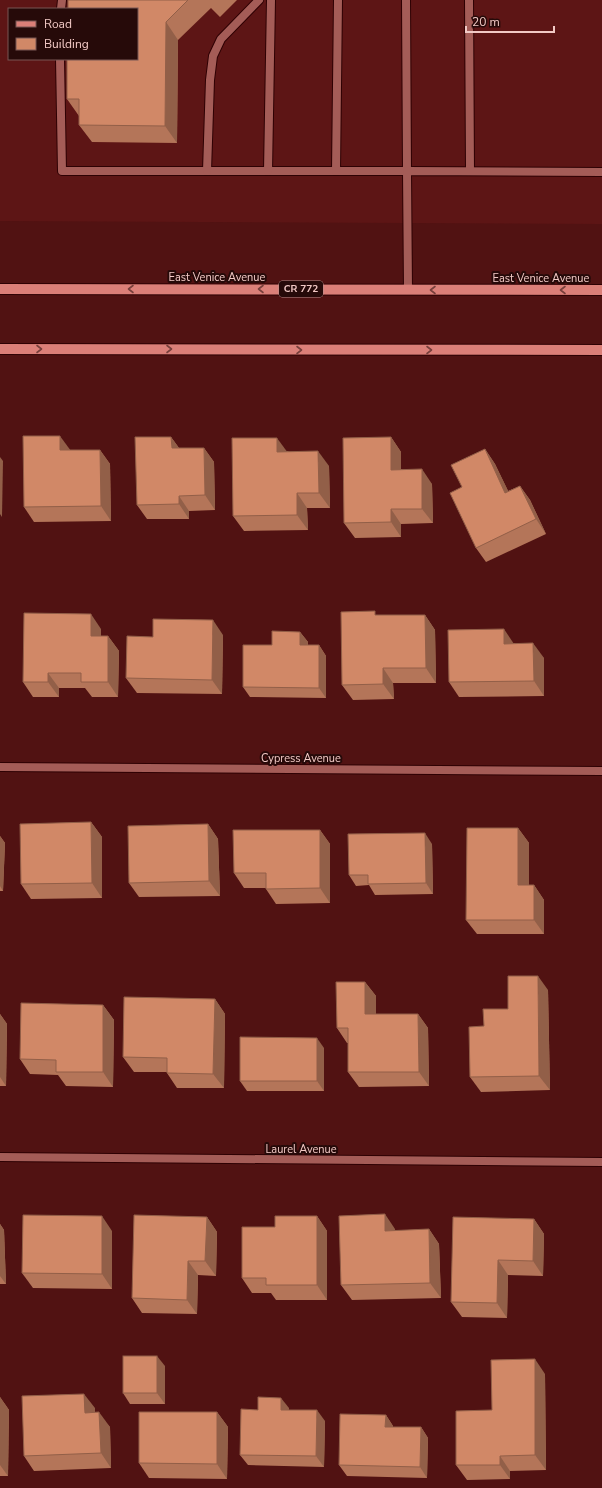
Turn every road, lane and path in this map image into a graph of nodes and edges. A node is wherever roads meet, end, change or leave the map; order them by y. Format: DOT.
graph roads {
  1 [pos="259,0"];
  2 [pos="270,0"];
  3 [pos="338,0"];
  4 [pos="406,0"];
  5 [pos="469,0"];
  6 [pos="60,60"];
  7 [pos="207,171"];
  8 [pos="268,171"];
  9 [pos="336,171"];
  10 [pos="407,171"];
  11 [pos="470,171"];
  12 [pos="602,172"];
  13 [pos="0,289"];
  14 [pos="408,290"];
  15 [pos="602,290"];
  16 [pos="0,349"];
  17 [pos="602,350"];
  18 [pos="0,767"];
  19 [pos="602,771"];
  20 [pos="0,1157"];
  21 [pos="602,1162"];
  1 -- 7 [label="street"];
  2 -- 8 [label="street"];
  3 -- 9 [label="street"];
  4 -- 10 [label="street"];
  5 -- 11 [label="street"];
  6 -- 7 [label="street"];
  7 -- 8 [label="street"];
  8 -- 9 [label="street"];
  9 -- 10 [label="street"];
  10 -- 11 [label="street"];
  10 -- 14 [label="street"];
  11 -- 12 [label="street"];
  14 -- 13 [label="main road, East Venice Avenue / CR 772, one-way"];
  15 -- 14 [label="main road, East Venice Avenue / CR 772, one-way"];
  16 -- 17 [label="main road, one-way"];
  18 -- 19 [label="street, Cypress Avenue"];
  20 -- 21 [label="street, Laurel Avenue"];
}
